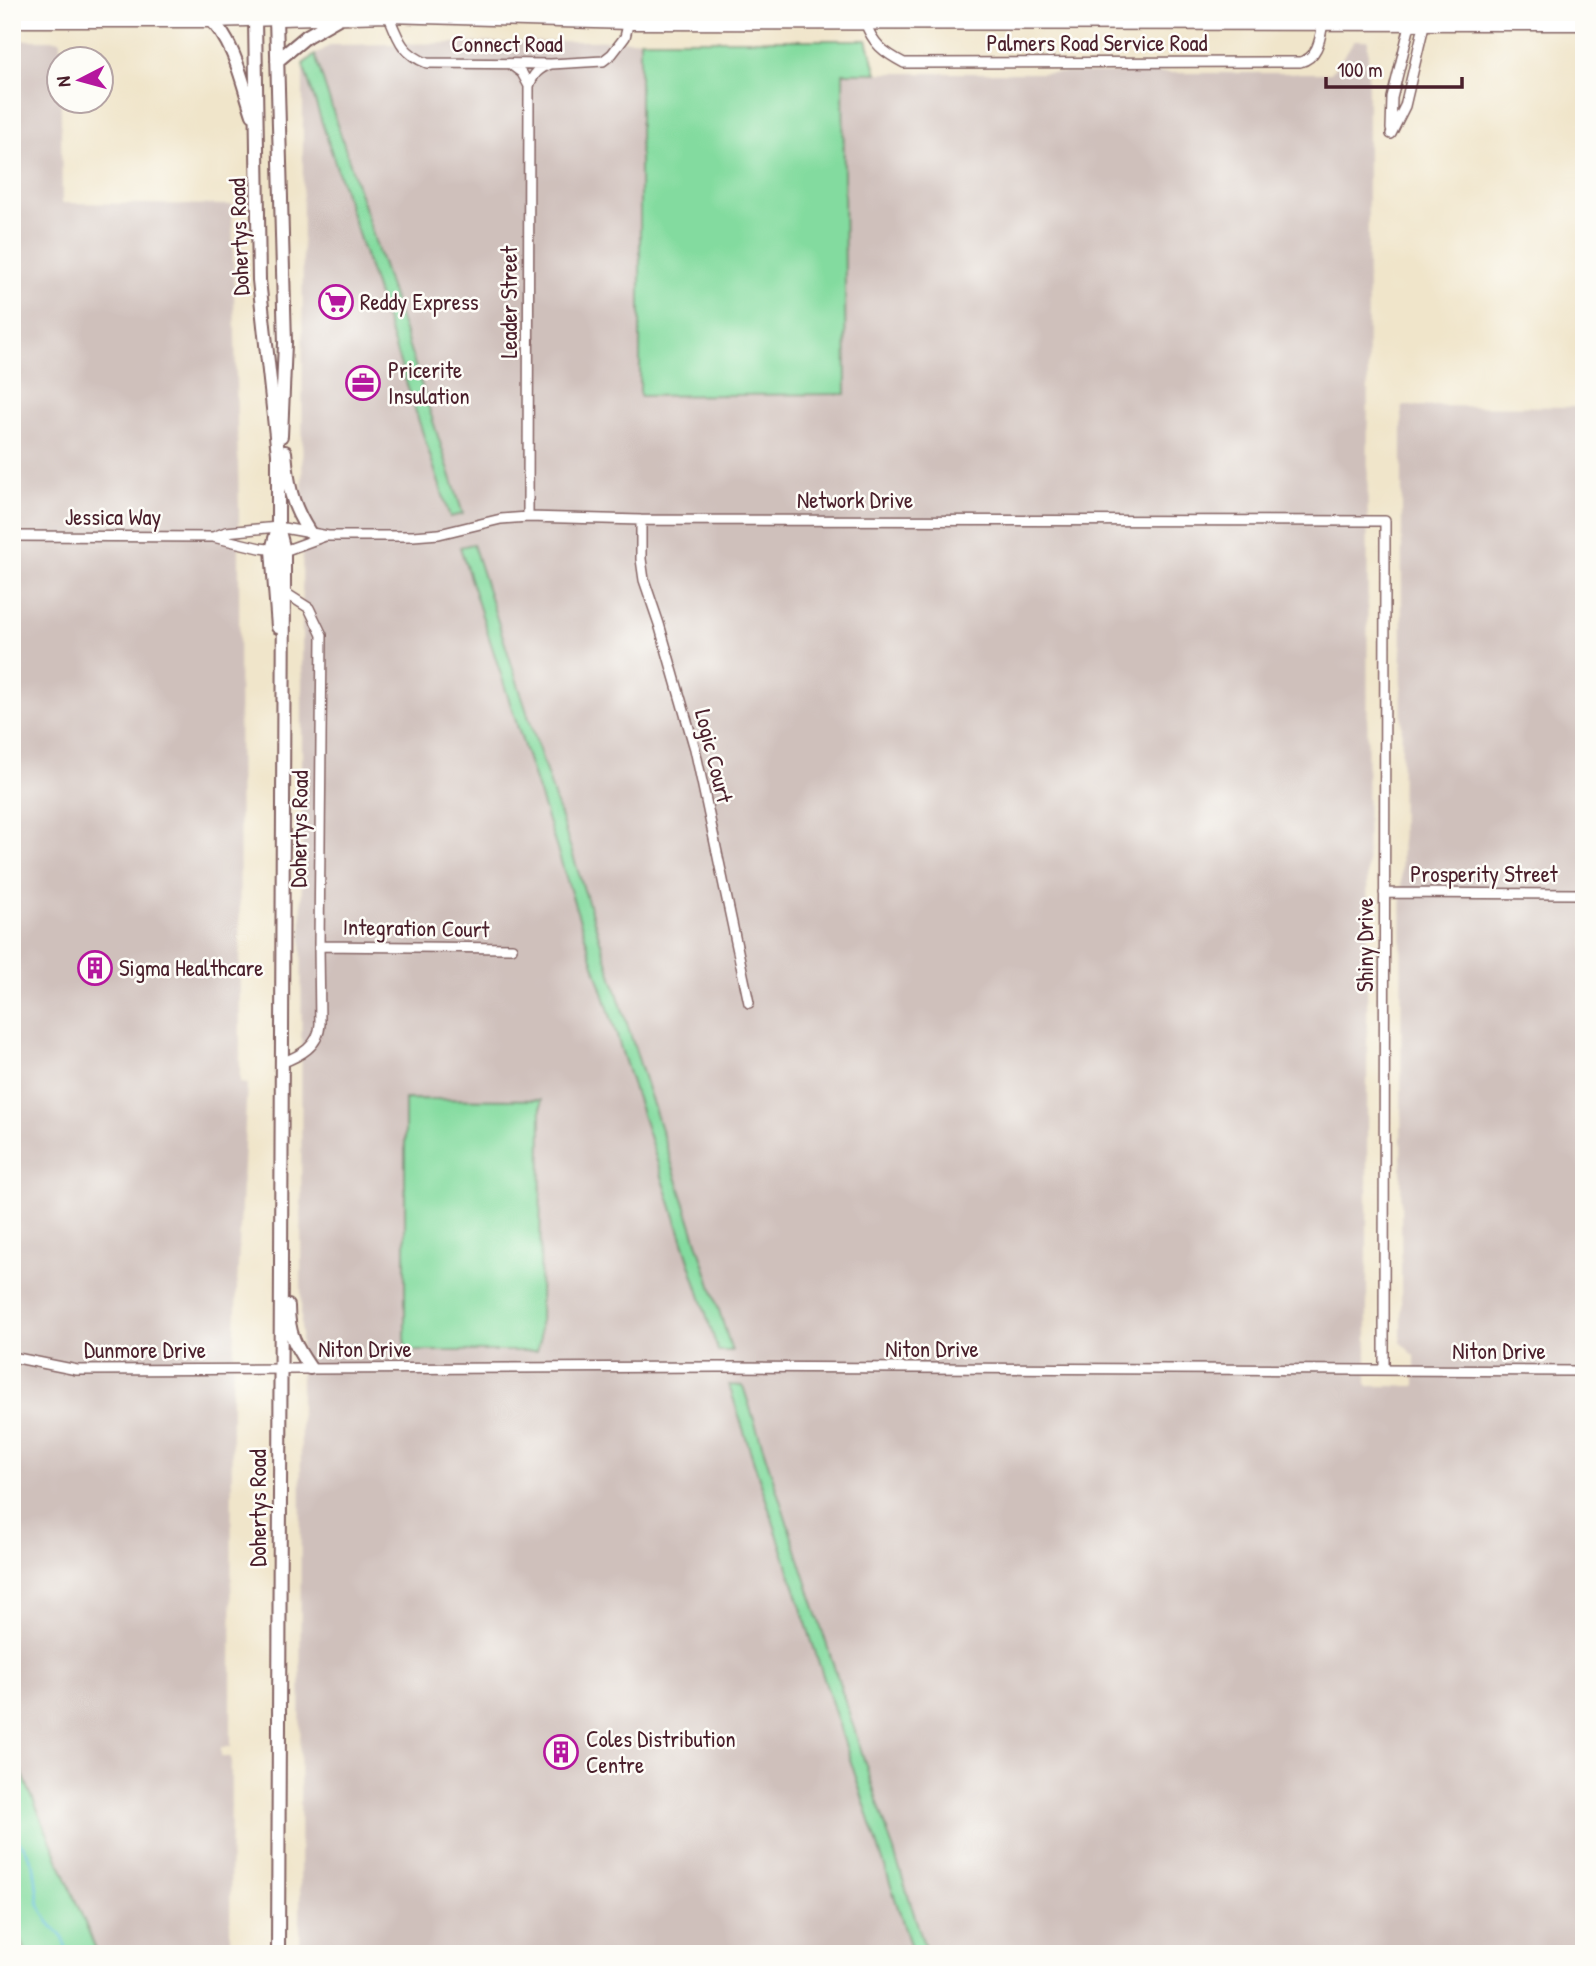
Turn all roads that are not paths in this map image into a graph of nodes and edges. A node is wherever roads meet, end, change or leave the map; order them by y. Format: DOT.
graph roads {
  1 [pos="388,14"];
  2 [pos="342,15"];
  3 [pos="276,17"];
  4 [pos="1419,17"];
  5 [pos="255,18"];
  6 [pos="12,19"];
  7 [pos="209,19"];
  8 [pos="629,21"];
  9 [pos="865,22"];
  10 [pos="1323,23"];
  11 [pos="1584,23"];
  12 [pos="277,61"];
  13 [pos="509,64"];
  14 [pos="551,64"];
  15 [pos="529,86"];
  16 [pos="258,128"];
  17 [pos="283,424"];
  18 [pos="278,454"];
  19 [pos="528,517"];
  20 [pos="640,520"];
  21 [pos="1385,521"];
  22 [pos="278,527"];
  23 [pos="309,532"];
  24 [pos="12,536"];
  25 [pos="328,536"];
  26 [pos="213,537"];
  27 [pos="278,550"];
  28 [pos="284,592"];
  29 [pos="282,664"];
  30 [pos="1384,893"];
  31 [pos="1584,894"];
  32 [pos="319,946"];
  33 [pos="512,948"];
  34 [pos="749,1003"];
  35 [pos="281,1063"];
  36 [pos="281,1181"];
  37 [pos="12,1357"];
  38 [pos="279,1368"];
  39 [pos="310,1368"];
  40 [pos="1384,1370"];
  41 [pos="1584,1371"];
  42 [pos="278,1954"];
  1 -- 2 [label="highway"];
  1 -- 8 [label="highway"];
  1 -- 13 [label="street, Connect Road"];
  2 -- 3 [label="highway"];
  2 -- 12 [label="main road"];
  3 -- 5 [label="highway"];
  3 -- 12 [label="main road, Dohertys Road"];
  4 -- 4 [label="street"];
  4 -- 10 [label="highway"];
  4 -- 11 [label="highway"];
  5 -- 7 [label="highway"];
  5 -- 16 [label="main road, Dohertys Road"];
  6 -- 7 [label="highway"];
  7 -- 16 [label="main road"];
  8 -- 9 [label="highway"];
  8 -- 14 [label="street, Connect Road"];
  9 -- 10 [label="highway"];
  9 -- 10 [label="street, Palmers Road Service Road"];
  12 -- 17 [label="main road, Dohertys Road"];
  13 -- 14 [label="street, Connect Road"];
  13 -- 15 [label="street"];
  14 -- 15 [label="street"];
  15 -- 19 [label="street, Leader Street"];
  16 -- 18 [label="main road, Dohertys Road"];
  17 -- 18 [label="main road, Dohertys Road"];
  17 -- 23 [label="main road"];
  18 -- 22 [label="main road, Dohertys Road"];
  19 -- 20 [label="street, Network Drive"];
  19 -- 25 [label="street, Network Drive"];
  20 -- 21 [label="street, Network Drive"];
  20 -- 34 [label="street, Logic Court"];
  21 -- 30 [label="street, Shiny Drive"];
  22 -- 23 [label="street, Network Drive"];
  22 -- 26 [label="street, Jessica Way"];
  22 -- 27 [label="main road, Dohertys Road"];
  23 -- 25 [label="street, Network Drive"];
  24 -- 26 [label="street, Jessica Way"];
  25 -- 27 [label="street, Network Drive"];
  26 -- 27 [label="street, Jessica Way"];
  27 -- 28 [label="main road, Dohertys Road"];
  27 -- 29 [label="main road, Dohertys Road"];
  28 -- 29 [label="main road, Dohertys Road"];
  28 -- 32 [label="street, Dohertys Road"];
  29 -- 35 [label="main road, Dohertys Road"];
  30 -- 31 [label="street, Prosperity Street"];
  30 -- 40 [label="street, Shiny Drive"];
  32 -- 33 [label="street, Integration Court"];
  32 -- 35 [label="street, Dohertys Road"];
  35 -- 36 [label="main road, Dohertys Road"];
  36 -- 38 [label="main road, Dohertys Road"];
  36 -- 39 [label="main road"];
  37 -- 38 [label="street, Dunmore Drive"];
  38 -- 39 [label="street, Niton Drive"];
  38 -- 42 [label="main road, Dohertys Road"];
  39 -- 40 [label="street, Niton Drive"];
  40 -- 41 [label="street, Niton Drive"];
}
